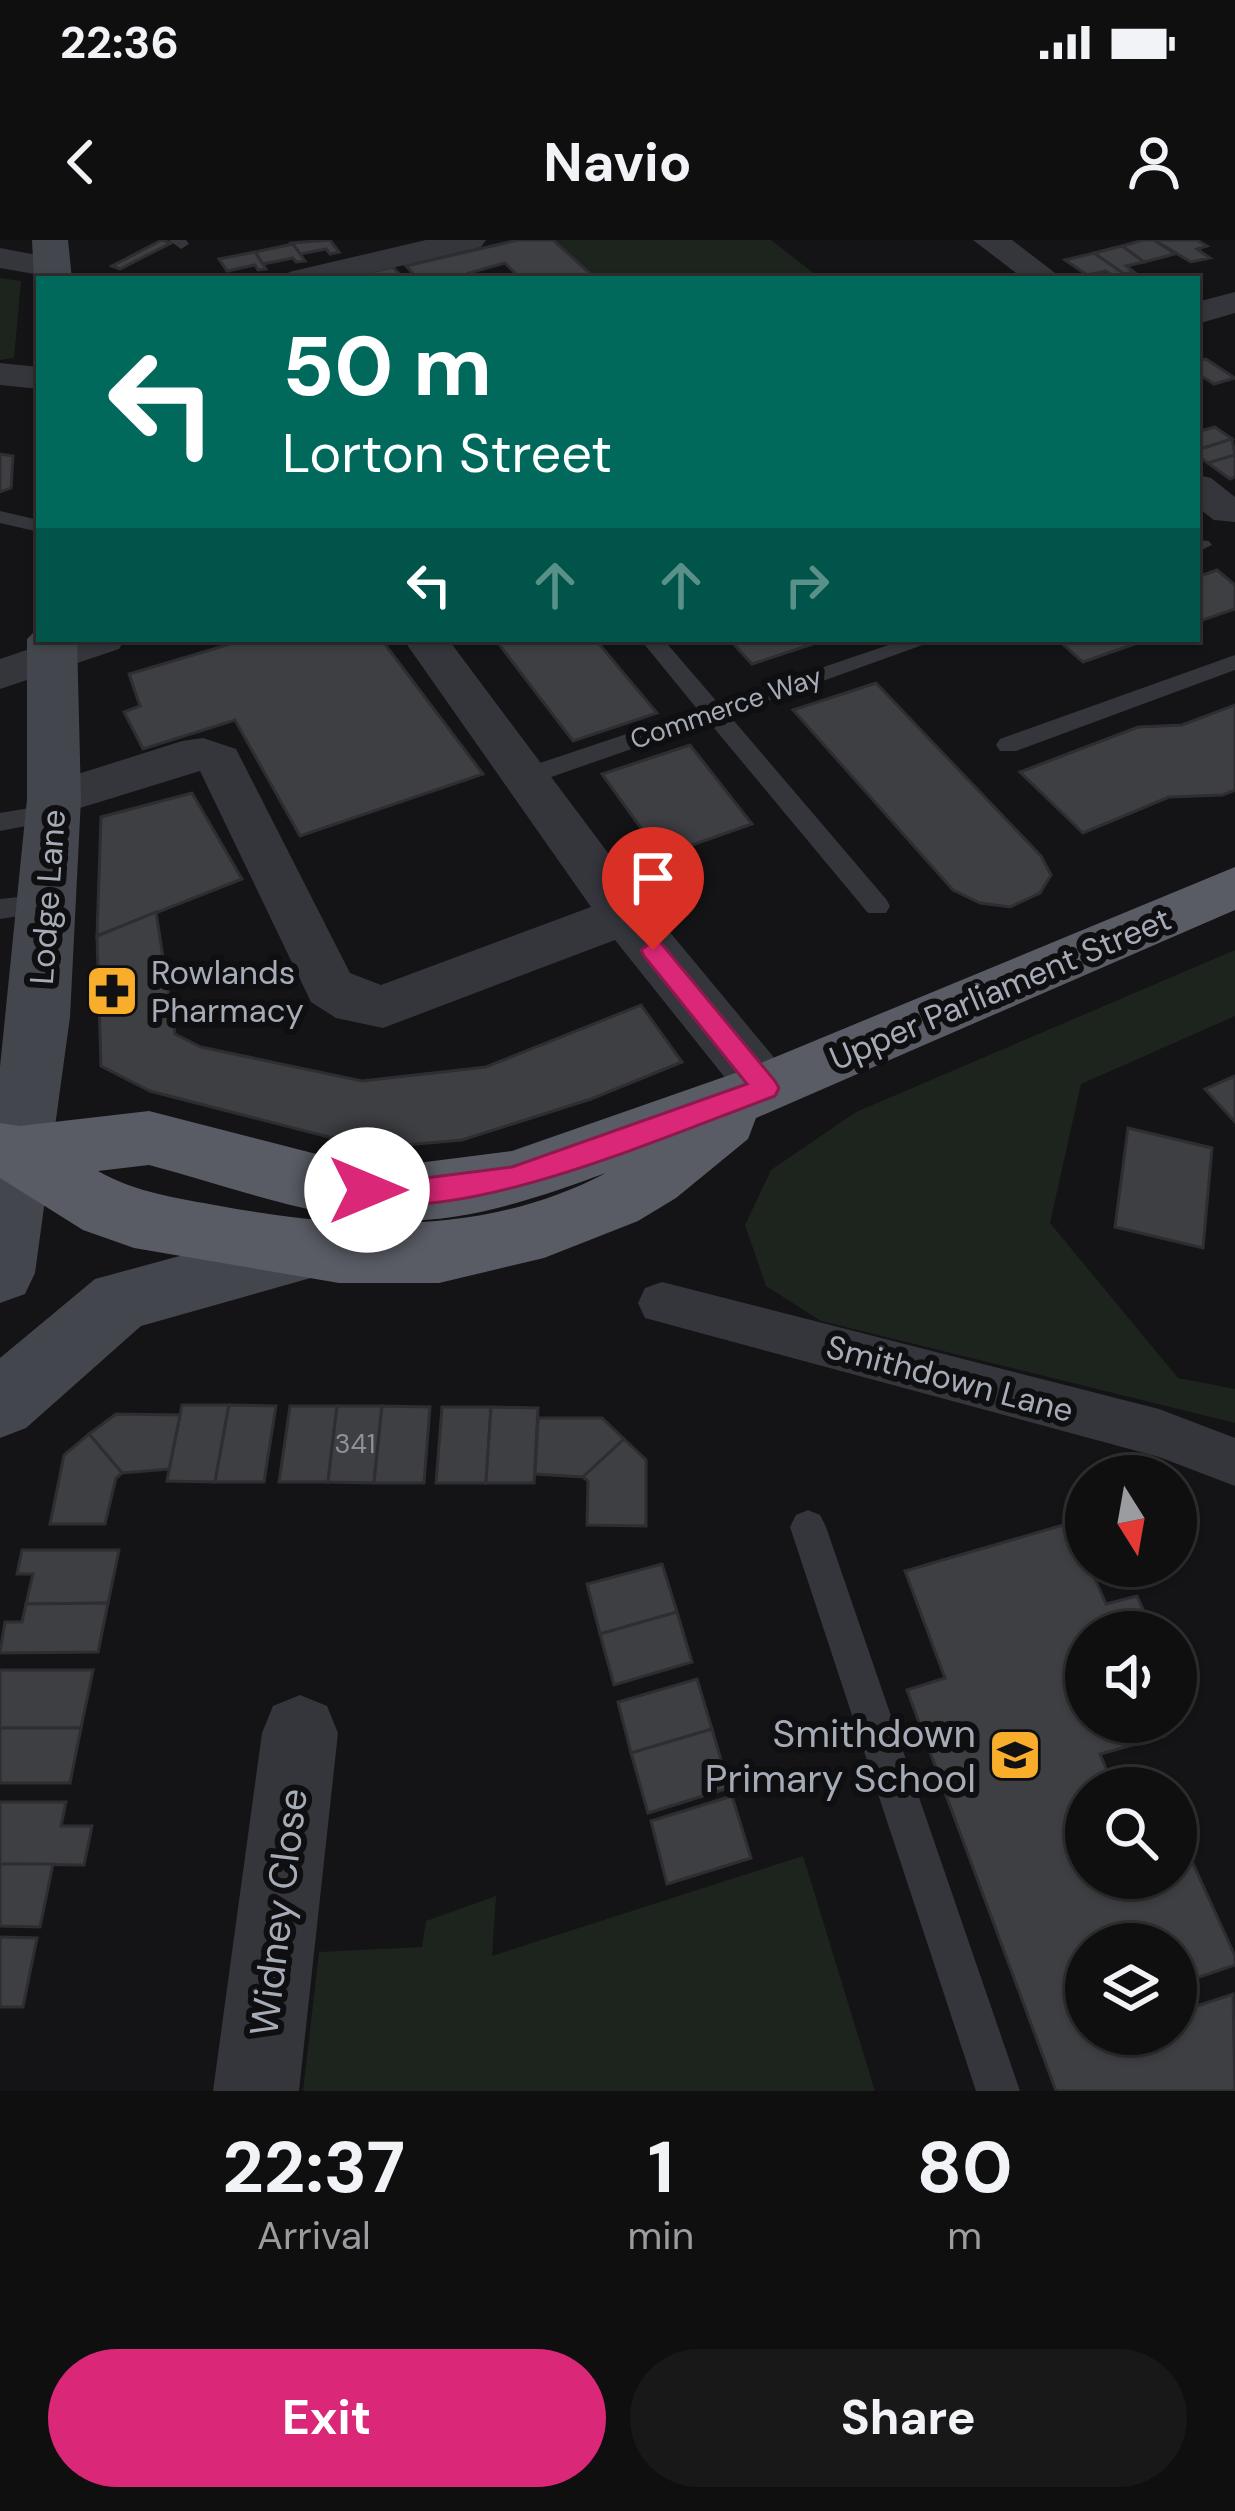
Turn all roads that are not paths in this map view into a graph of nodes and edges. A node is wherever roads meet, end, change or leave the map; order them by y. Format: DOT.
graph roads {
  1 [pos="469,240"];
  2 [pos="990,240"];
  3 [pos="0,258"];
  4 [pos="52,262"];
  5 [pos="314,276"];
  6 [pos="1042,276"];
  7 [pos="1235,302"];
  8 [pos="1200,312"];
  9 [pos="0,374"];
  10 [pos="36,378"];
  11 [pos="0,517"];
  12 [pos="36,525"];
  13 [pos="84,642"];
  14 [pos="427,642"];
  15 [pos="654,642"];
  16 [pos="919,642"];
  17 [pos="52,647"];
  18 [pos="1235,662"];
  19 [pos="0,675"];
  20 [pos="713,712"];
  21 [pos="1008,745"];
  22 [pos="525,777"];
  23 [pos="36,812"];
  24 [pos="1235,887"];
  25 [pos="24,906"];
  26 [pos="877,906"];
  27 [pos="625,915"];
  28 [pos="766,1088"];
  29 [pos="6,1152"];
  30 [pos="308,1251"];
  31 [pos="0,1274"];
  32 [pos="662,1303"];
  33 [pos="0,1404"];
  34 [pos="1235,1462"];
  35 [pos="808,1527"];
  36 [pos="300,1733"];
  37 [pos="256,2091"];
  38 [pos="998,2091"];
  1 -- 5 [label="street"];
  2 -- 6 [label="street"];
  3 -- 4 [label="street"];
  7 -- 8 [label="street"];
  9 -- 10 [label="street"];
  11 -- 12 [label="lane"];
  13 -- 17 [label="street"];
  14 -- 22 [label="street"];
  15 -- 20 [label="lane"];
  16 -- 20 [label="lane, Commerce Way"];
  17 -- 19 [label="street"];
  17 -- 23 [label="main road, Lodge Lane"];
  18 -- 21 [label="lane"];
  20 -- 22 [label="lane, Commerce Way"];
  20 -- 26 [label="lane"];
  22 -- 27 [label="street"];
  23 -- 25 [label="main road, Lodge Lane"];
  23 -- 27 [label="street"];
  24 -- 28 [label="highway, Upper Parliament Street"];
  25 -- 29 [label="main road, Lodge Lane"];
  27 -- 28 [label="street"];
  28 -- 29 [label="highway, Upper Parliament Street"];
  28 -- 30 [label="highway, Upper Parliament Street"];
  29 -- 30 [label="highway, Upper Parliament Street"];
  29 -- 31 [label="main road, Lodge Lane"];
  30 -- 33 [label="main road"];
  32 -- 34 [label="street, Smithdown Lane"];
  35 -- 38 [label="lane"];
  36 -- 37 [label="street, Widney Close"];
}
